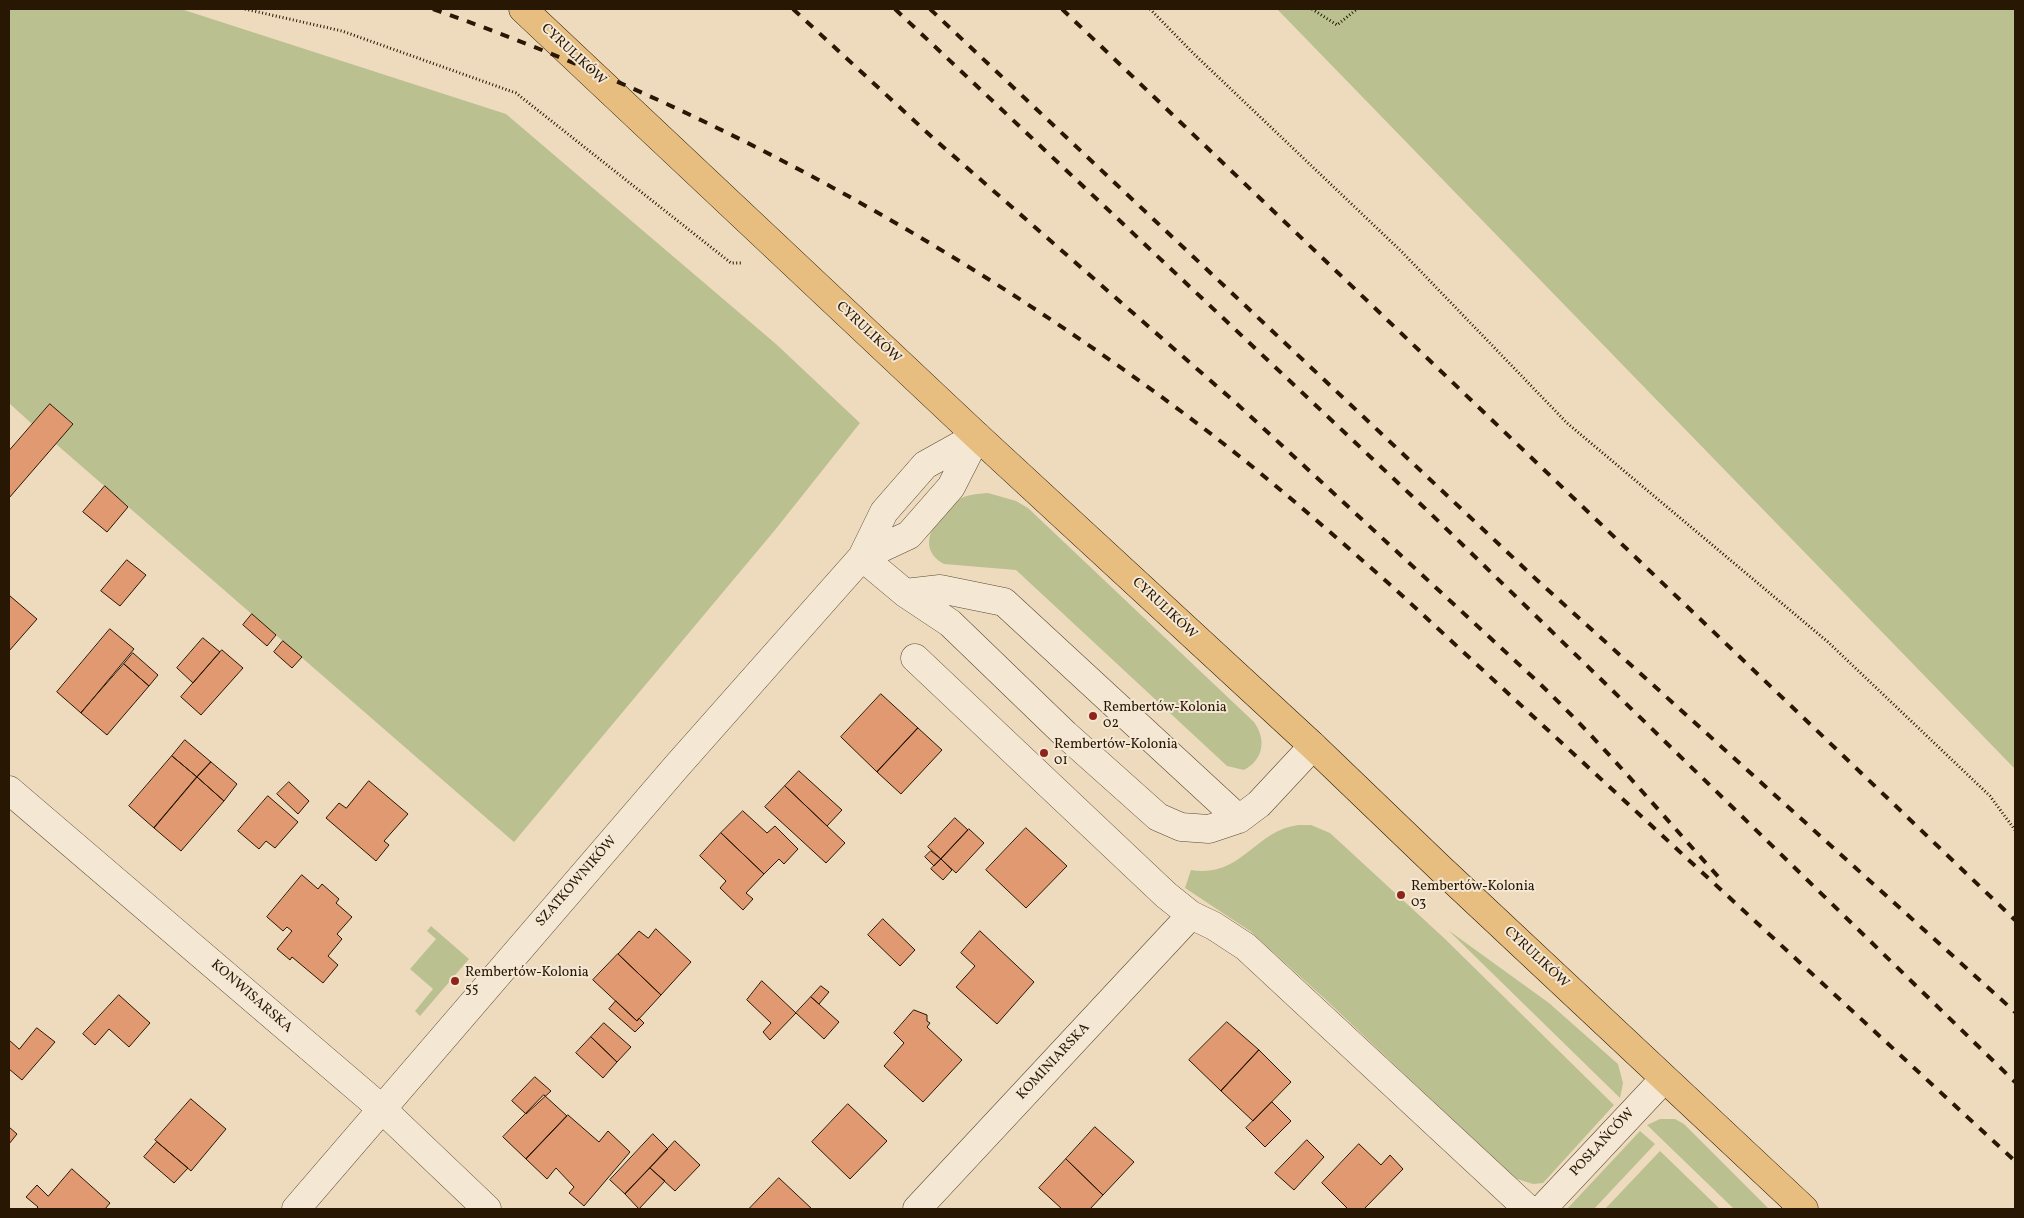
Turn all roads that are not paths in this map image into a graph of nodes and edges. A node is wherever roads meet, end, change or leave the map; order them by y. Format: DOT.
graph roads {
  1 [pos="523,9"];
  2 [pos="978,436"];
  3 [pos="862,557"];
  4 [pos="905,593"];
  5 [pos="916,658"];
  6 [pos="1313,746"];
  7 [pos="9,790"];
  8 [pos="1239,819"];
  9 [pos="1191,916"];
  10 [pos="1664,1078"];
  11 [pos="382,1109"];
  12 [pos="296,1209"];
  13 [pos="487,1209"];
  14 [pos="917,1209"];
  15 [pos="1528,1209"];
  16 [pos="1542,1209"];
  17 [pos="1804,1209"];
  1 -- 2 [label="main road, CYRULIKÓW"];
  2 -- 3 [label="street, SZATKOWNIKÓW"];
  2 -- 6 [label="main road, CYRULIKÓW"];
  3 -- 4 [label="street"];
  3 -- 11 [label="street, SZATKOWNIKÓW"];
  4 -- 8 [label="street"];
  4 -- 8 [label="street"];
  5 -- 9 [label="street"];
  6 -- 8 [label="street"];
  6 -- 10 [label="main road, CYRULIKÓW"];
  7 -- 11 [label="street, KONWISARSKA"];
  9 -- 14 [label="street, KOMINIARSKA"];
  9 -- 15 [label="street"];
  10 -- 16 [label="street, POSŁAŃCÓW"];
  10 -- 17 [label="main road, CYRULIKÓW"];
  11 -- 12 [label="street, SZATKOWNIKÓW"];
  11 -- 13 [label="street, KONWISARSKA"];
}
